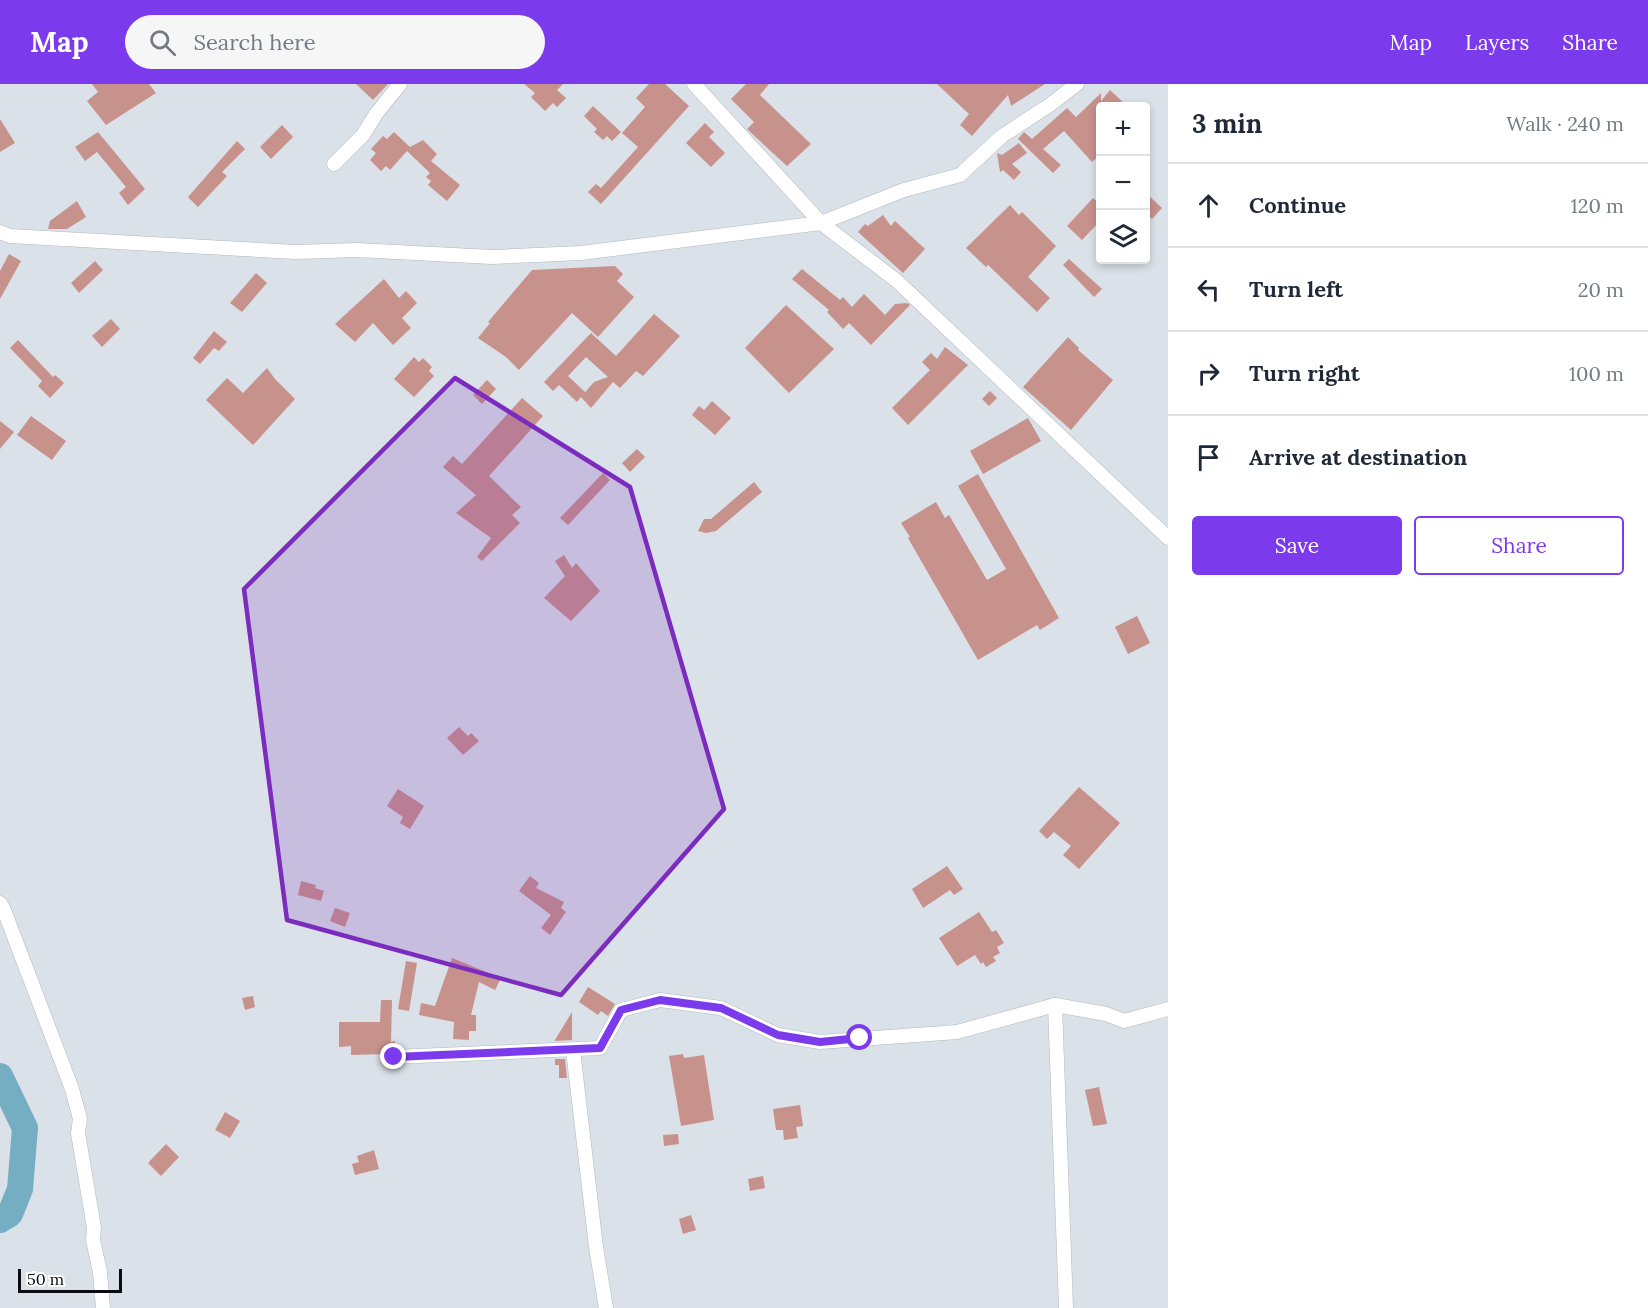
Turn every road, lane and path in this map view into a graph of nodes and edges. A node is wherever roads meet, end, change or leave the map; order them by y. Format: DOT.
graph roads {
  1 [pos="399,84"];
  2 [pos="694,84"];
  3 [pos="1077,84"];
  4 [pos="334,164"];
  5 [pos="821,223"];
  6 [pos="0,232"];
  7 [pos="1168,538"];
  8 [pos="0,903"];
  9 [pos="1055,1005"];
  10 [pos="1168,1009"];
  11 [pos="573,1050"];
  12 [pos="394,1057"];
  13 [pos="103,1308"];
  14 [pos="606,1308"];
  15 [pos="1066,1308"];
  1 -- 4 [label="street"];
  2 -- 5 [label="street"];
  3 -- 5 [label="street"];
  5 -- 6 [label="street"];
  5 -- 7 [label="street"];
  8 -- 13 [label="street"];
  9 -- 10 [label="street"];
  9 -- 11 [label="street"];
  9 -- 15 [label="street"];
  11 -- 12 [label="street"];
  11 -- 14 [label="street"];
}
